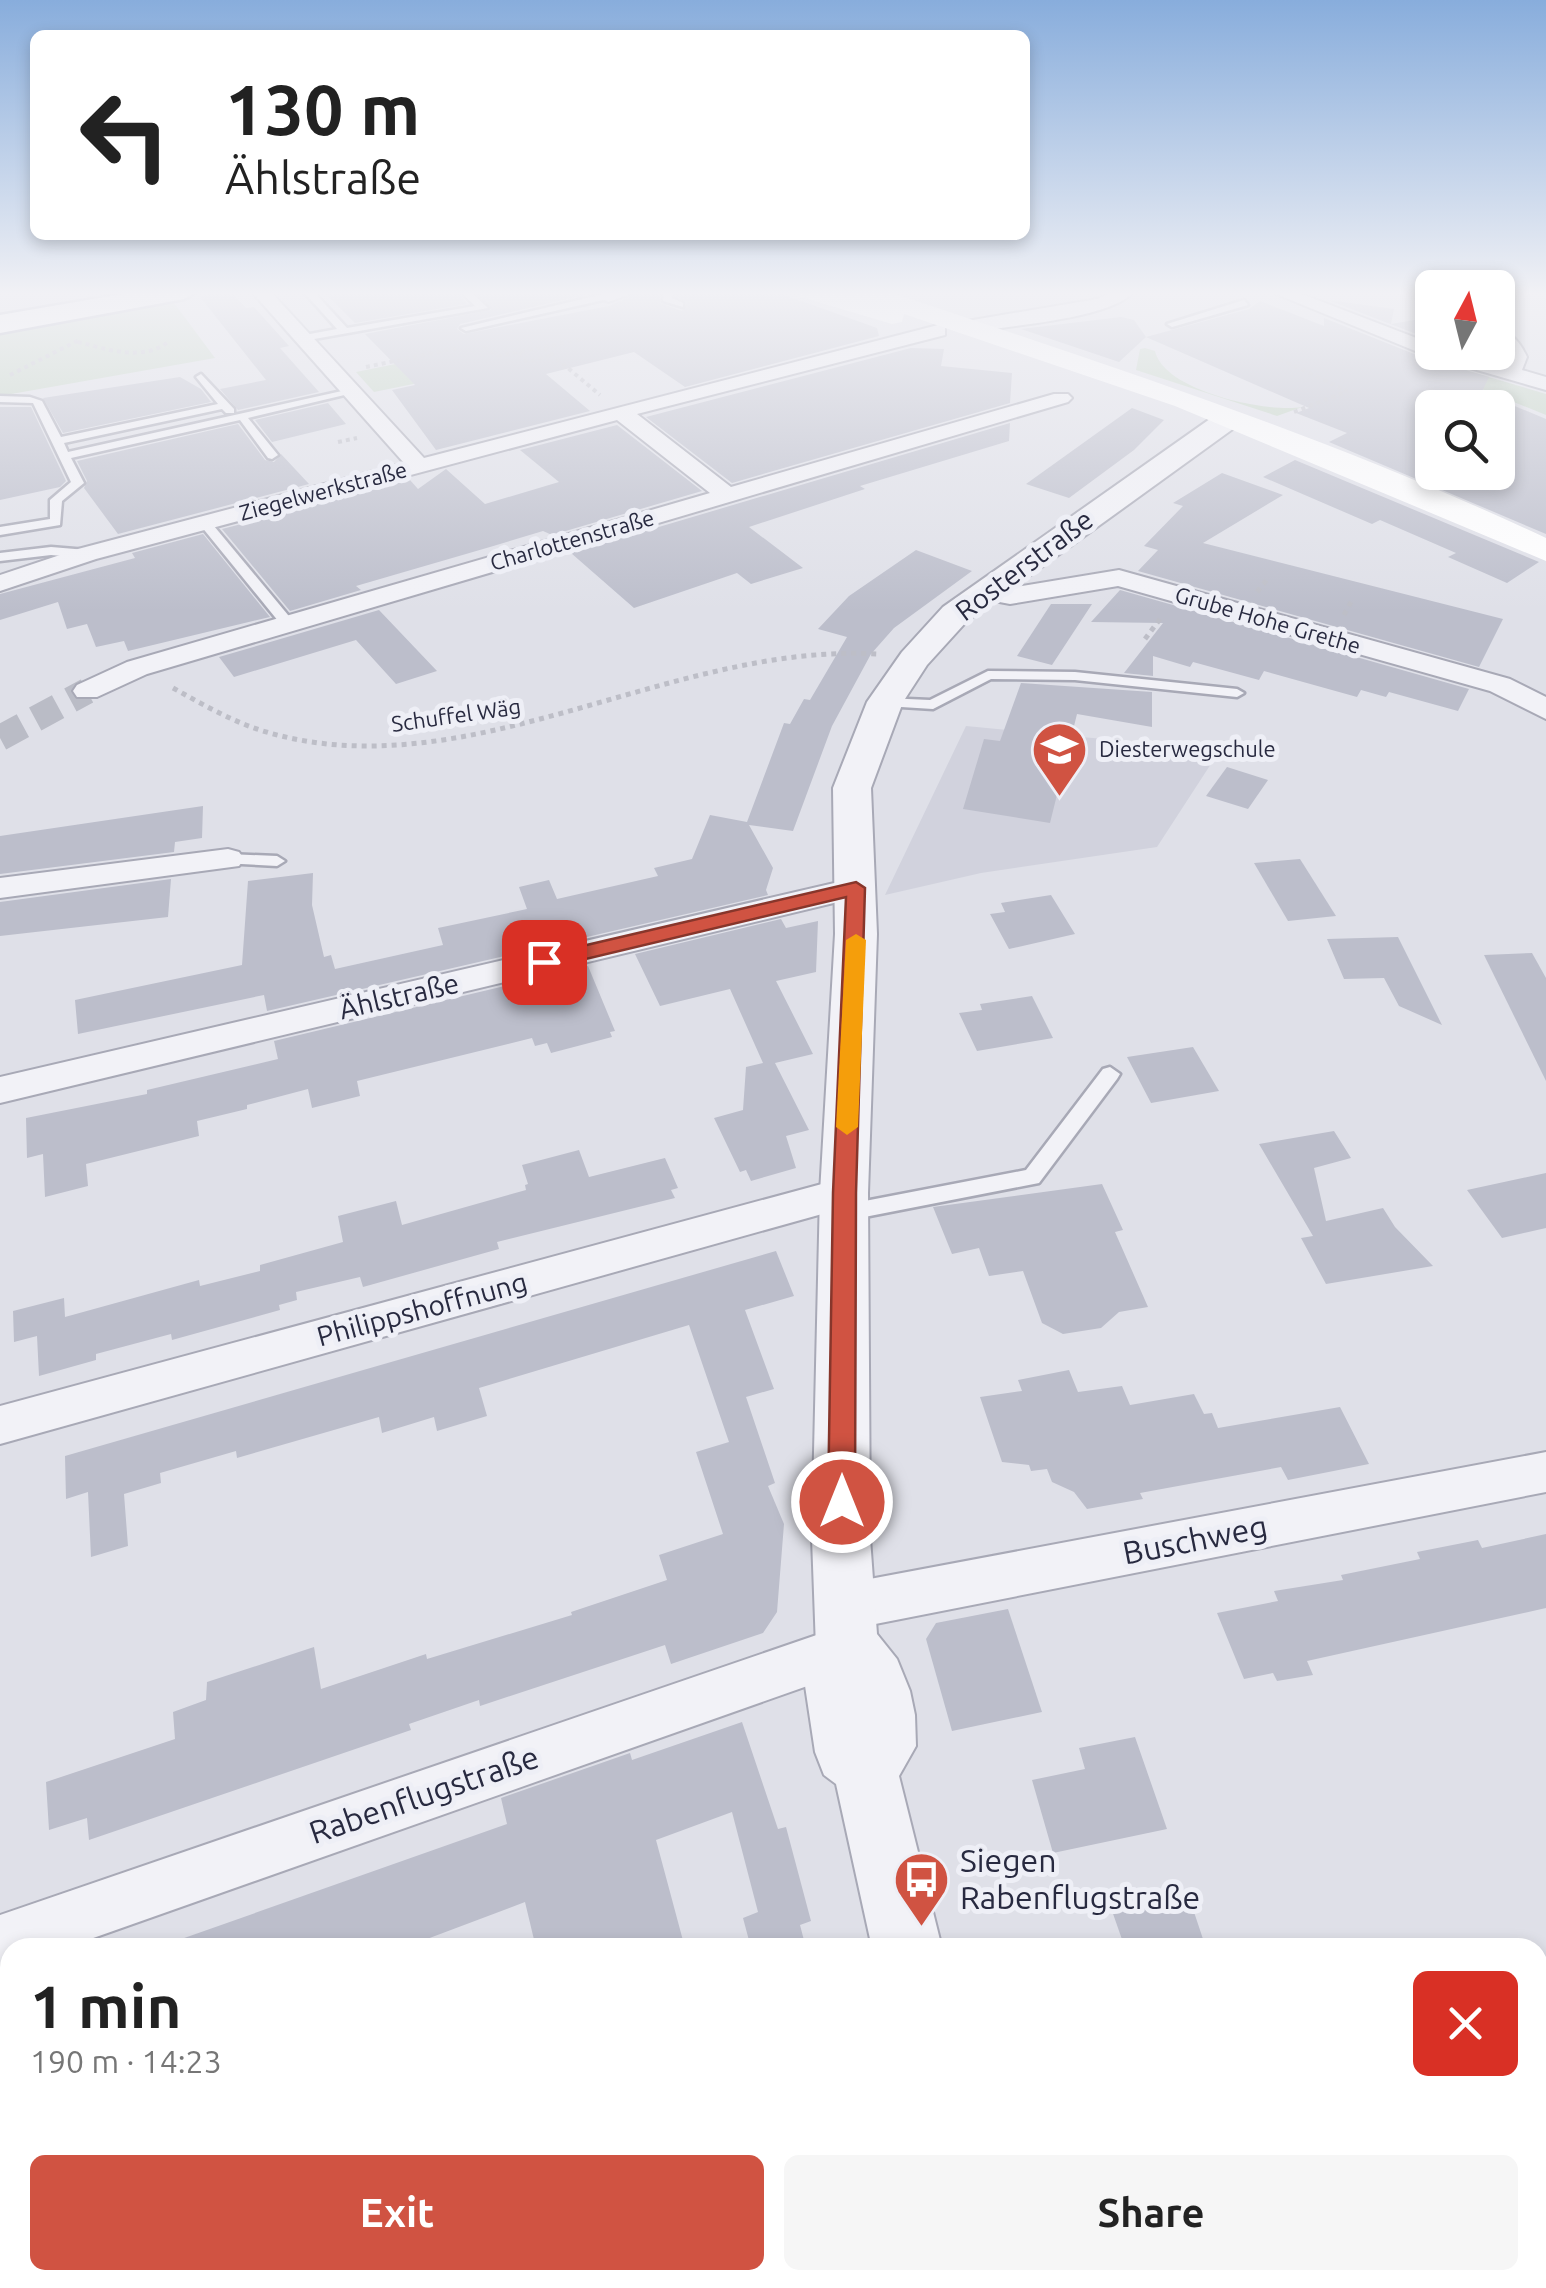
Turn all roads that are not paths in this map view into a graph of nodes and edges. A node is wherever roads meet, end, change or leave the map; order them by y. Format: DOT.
graph roads {
  1 [pos="216,398"];
  2 [pos="328,398"];
  3 [pos="356,398"];
  4 [pos="674,398"];
  5 [pos="1060,398"];
  6 [pos="1137,398"];
  7 [pos="0,399"];
  8 [pos="222,406"];
  9 [pos="620,412"];
  10 [pos="243,419"];
  11 [pos="1228,420"];
  12 [pos="56,440"];
  13 [pos="272,455"];
  14 [pos="64,456"];
  15 [pos="418,465"];
  16 [pos="727,494"];
  17 [pos="206,524"];
  18 [pos="0,531"];
  19 [pos="1544,547"];
  20 [pos="86,554"];
  21 [pos="0,557"];
  22 [pos="0,583"];
  23 [pos="982,592"];
  24 [pos="288,624"];
  25 [pos="86,690"];
  26 [pos="1237,694"];
  27 [pos="885,702"];
  28 [pos="1546,711"];
  29 [pos="228,859"];
  30 [pos="277,861"];
  31 [pos="0,888"];
  32 [pos="856,888"];
  33 [pos="1110,1074"];
  34 [pos="0,1090"];
  35 [pos="844,1203"];
  36 [pos="0,1425"];
  37 [pos="1546,1472"];
  38 [pos="845,1628"];
  39 [pos="11,1938"];
  40 [pos="904,1938"];
  1 -- 8 [label="lane"];
  2 -- 10 [label="lane"];
  3 -- 15 [label="street"];
  4 -- 9 [label="street, Ziegelwerkstraße"];
  5 -- 16 [label="street, Charlottenstraße"];
  6 -- 11 [label="main road"];
  7 -- 12 [label="lane"];
  8 -- 10 [label="lane"];
  8 -- 12 [label="lane"];
  9 -- 15 [label="street, Ziegelwerkstraße"];
  9 -- 16 [label="street"];
  10 -- 13 [label="lane"];
  10 -- 14 [label="lane"];
  11 -- 19 [label="main road"];
  11 -- 23 [label="street, Rosterstraße"];
  12 -- 14 [label="lane"];
  14 -- 18 [label="lane"];
  15 -- 17 [label="street, Ziegelwerkstraße"];
  16 -- 24 [label="street, Charlottenstraße"];
  17 -- 20 [label="street, Ziegelwerkstraße"];
  17 -- 24 [label="lane"];
  20 -- 21 [label="lane"];
  20 -- 22 [label="street, Ziegelwerkstraße"];
  23 -- 27 [label="street, Rosterstraße"];
  23 -- 28 [label="street, Grube Hohe Grethe"];
  24 -- 25 [label="street, Charlottenstraße"];
  26 -- 27 [label="lane"];
  27 -- 32 [label="street, Rosterstraße"];
  29 -- 30 [label="lane"];
  29 -- 31 [label="street"];
  32 -- 34 [label="street, Ählstraße"];
  32 -- 35 [label="street, Rosterstraße"];
  33 -- 35 [label="lane"];
  35 -- 36 [label="street, Philippshoffnung"];
  35 -- 38 [label="street, Rosterstraße"];
  37 -- 38 [label="street, Buschweg"];
  38 -- 39 [label="street, Rabenflugstraße"];
  38 -- 40 [label="street, Rosterstraße"];
}
